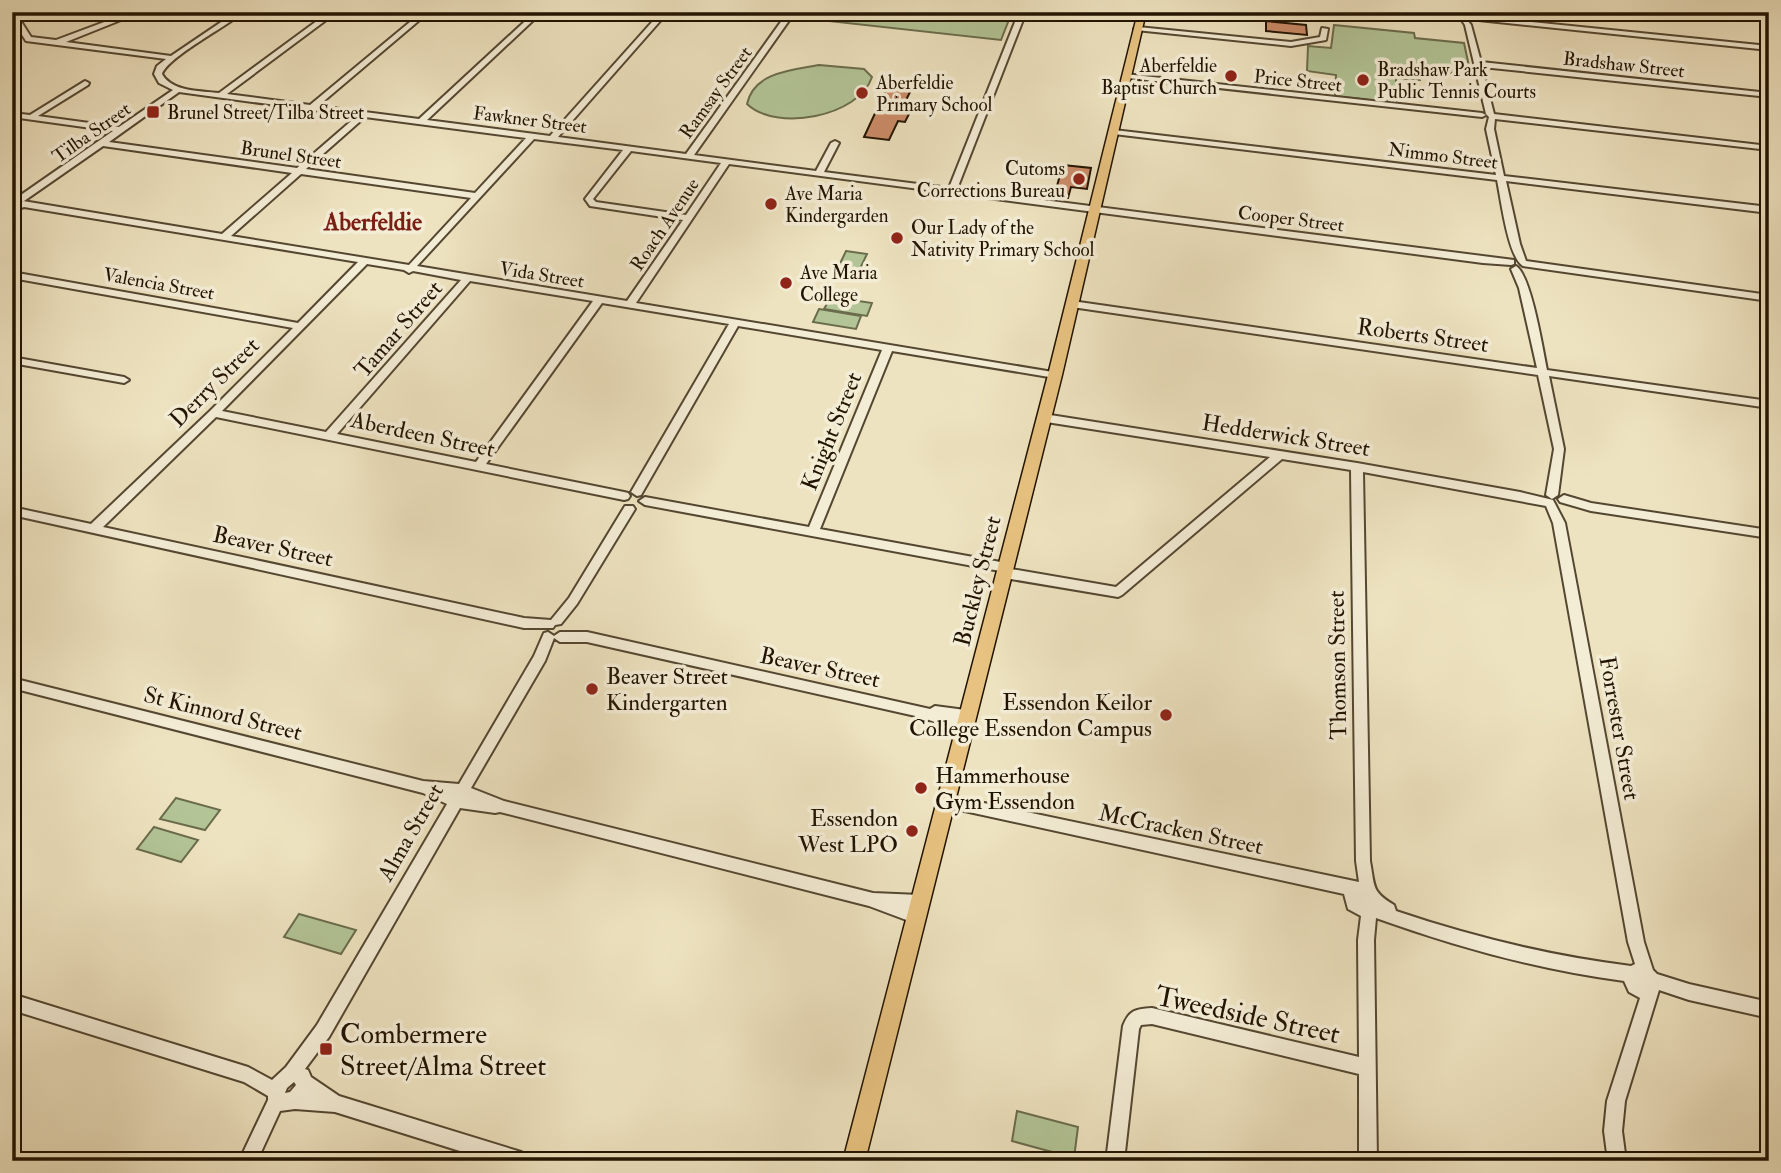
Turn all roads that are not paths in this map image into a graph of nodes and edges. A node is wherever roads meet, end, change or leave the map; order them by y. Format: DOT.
graph roads {
  1 [pos="138,12"];
  2 [pos="241,12"];
  3 [pos="334,12"];
  4 [pos="426,12"];
  5 [pos="539,12"];
  6 [pos="665,12"];
  7 [pos="792,12"];
  8 [pos="1023,12"];
  9 [pos="1142,12"];
  10 [pos="1412,12"];
  11 [pos="13,16"];
  12 [pos="1466,18"];
  13 [pos="1484,20"];
  14 [pos="1138,29"];
  15 [pos="1324,29"];
  16 [pos="54,43"];
  17 [pos="1769,48"];
  18 [pos="172,58"];
  19 [pos="1477,64"];
  20 [pos="1128,76"];
  21 [pos="85,83"];
  22 [pos="178,90"];
  23 [pos="1769,95"];
  24 [pos="220,96"];
  25 [pos="311,108"];
  26 [pos="12,114"];
  27 [pos="364,114"];
  28 [pos="32,117"];
  29 [pos="1487,117"];
  30 [pos="422,121"];
  31 [pos="120,130"];
  32 [pos="1114,132"];
  33 [pos="532,136"];
  34 [pos="553,138"];
  35 [pos="101,143"];
  36 [pos="835,143"];
  37 [pos="629,148"];
  38 [pos="1769,148"];
  39 [pos="689,156"];
  40 [pos="727,161"];
  41 [pos="301,171"];
  42 [pos="819,173"];
  43 [pos="1501,178"];
  44 [pos="952,191"];
  45 [pos="476,196"];
  46 [pos="19,201"];
  47 [pos="12,208"];
  48 [pos="1095,210"];
  49 [pos="1769,210"];
  50 [pos="689,218"];
  51 [pos="225,236"];
  52 [pos="364,262"];
  53 [pos="1519,265"];
  54 [pos="409,270"];
  55 [pos="12,275"];
  56 [pos="467,279"];
  57 [pos="1524,288"];
  58 [pos="1769,298"];
  59 [pos="598,301"];
  60 [pos="1072,304"];
  61 [pos="629,306"];
  62 [pos="735,323"];
  63 [pos="300,326"];
  64 [pos="888,348"];
  65 [pos="12,360"];
  66 [pos="1542,372"];
  67 [pos="1055,375"];
  68 [pos="124,380"];
  69 [pos="1769,405"];
  70 [pos="214,413"];
  71 [pos="1044,418"];
  72 [pos="330,436"];
  73 [pos="1279,456"];
  74 [pos="478,467"];
  75 [pos="1357,467"];
  76 [pos="1556,480"];
  77 [pos="635,496"];
  78 [pos="1557,502"];
  79 [pos="629,509"];
  80 [pos="12,511"];
  81 [pos="93,529"];
  82 [pos="813,531"];
  83 [pos="1769,534"];
  84 [pos="1005,570"];
  85 [pos="556,630"];
  86 [pos="12,683"];
  87 [pos="966,721"];
  88 [pos="459,796"];
  89 [pos="946,801"];
  90 [pos="1363,900"];
  91 [pos="919,910"];
  92 [pos="1642,981"];
  93 [pos="1689,992"];
  94 [pos="12,1002"];
  95 [pos="1769,1010"];
  96 [pos="1642,1016"];
  97 [pos="1368,1068"];
  98 [pos="290,1088"];
  99 [pos="248,1161"];
  100 [pos="522,1161"];
  101 [pos="855,1161"];
  102 [pos="1115,1161"];
  103 [pos="1368,1161"];
  104 [pos="1617,1161"];
  1 -- 16 [label="street"];
  2 -- 18 [label="street"];
  3 -- 24 [label="street"];
  4 -- 25 [label="street"];
  5 -- 30 [label="street"];
  6 -- 34 [label="street"];
  7 -- 39 [label="street, Ramsay Street"];
  8 -- 44 [label="street"];
  9 -- 14 [label="main road, Buckley Street"];
  10 -- 12 [label="street"];
  11 -- 16 [label="street"];
  12 -- 13 [label="street"];
  12 -- 19 [label="street, Forrester Street"];
  13 -- 17 [label="street"];
  14 -- 15 [label="street"];
  14 -- 20 [label="main road, Buckley Street"];
  16 -- 18 [label="street"];
  18 -- 22 [label="street"];
  19 -- 23 [label="street, Bradshaw Street"];
  19 -- 29 [label="street, Forrester Street"];
  20 -- 29 [label="street, Price Street"];
  20 -- 32 [label="main road, Buckley Street"];
  21 -- 28 [label="street"];
  22 -- 24 [label="street, Fawkner Street"];
  22 -- 31 [label="street, Tilba Street"];
  24 -- 25 [label="street, Fawkner Street"];
  25 -- 27 [label="street, Fawkner Street"];
  26 -- 28 [label="street"];
  27 -- 30 [label="street, Fawkner Street"];
  27 -- 41 [label="street"];
  28 -- 31 [label="street"];
  29 -- 38 [label="street, Price Street"];
  29 -- 43 [label="street, Forrester Street"];
  30 -- 33 [label="street, Fawkner Street"];
  31 -- 35 [label="street, Tilba Street"];
  32 -- 43 [label="street, Nimmo Street"];
  32 -- 48 [label="main road, Buckley Street"];
  33 -- 34 [label="street, Fawkner Street"];
  33 -- 45 [label="street"];
  34 -- 37 [label="street, Fawkner Street"];
  35 -- 41 [label="street, Brunel Street"];
  35 -- 46 [label="street, Tilba Street"];
  36 -- 42 [label="street"];
  37 -- 39 [label="street, Fawkner Street"];
  37 -- 50 [label="street"];
  39 -- 40 [label="street, Fawkner Street"];
  40 -- 42 [label="street, Fawkner Street"];
  40 -- 50 [label="street, Roach Avenue"];
  41 -- 45 [label="street, Brunel Street"];
  41 -- 51 [label="street"];
  42 -- 44 [label="street, Fawkner Street"];
  43 -- 49 [label="street, Nimmo Street"];
  43 -- 53 [label="street, Forrester Street"];
  44 -- 48 [label="street, Fawkner Street"];
  45 -- 54 [label="street"];
  46 -- 47 [label="street, Tilba Street"];
  46 -- 51 [label="street, Vida Street"];
  48 -- 53 [label="street, Cooper Street"];
  48 -- 60 [label="main road, Buckley Street"];
  50 -- 61 [label="street, Roach Avenue"];
  51 -- 52 [label="street, Vida Street"];
  52 -- 54 [label="street, Vida Street"];
  52 -- 63 [label="street, Derry Street"];
  53 -- 57 [label="street, Forrester Street"];
  53 -- 58 [label="street, Cooper Street"];
  54 -- 56 [label="street, Vida Street"];
  55 -- 63 [label="street, Valencia Street"];
  56 -- 59 [label="street, Vida Street"];
  56 -- 72 [label="street, Tamar Street"];
  57 -- 66 [label="street, Forrester Street"];
  59 -- 61 [label="street, Vida Street"];
  59 -- 74 [label="street"];
  60 -- 66 [label="street, Roberts Street"];
  60 -- 67 [label="main road, Buckley Street"];
  61 -- 62 [label="street, Vida Street"];
  62 -- 64 [label="street, Vida Street"];
  62 -- 77 [label="street"];
  63 -- 70 [label="street, Derry Street"];
  64 -- 67 [label="street, Vida Street"];
  64 -- 82 [label="street, Knight Street"];
  65 -- 68 [label="street"];
  66 -- 69 [label="street, Roberts Street"];
  66 -- 76 [label="street, Forrester Street"];
  67 -- 71 [label="main road, Buckley Street"];
  70 -- 72 [label="street, Aberdeen Street"];
  70 -- 81 [label="street, Derry Street"];
  71 -- 73 [label="street, Hedderwick Street"];
  71 -- 84 [label="main road, Buckley Street"];
  72 -- 74 [label="street, Aberdeen Street"];
  73 -- 75 [label="street, Hedderwick Street"];
  73 -- 84 [label="street, Aberdeen Street"];
  74 -- 77 [label="street, Aberdeen Street"];
  75 -- 78 [label="street, Hedderwick Street"];
  75 -- 90 [label="street, Thomson Street"];
  76 -- 78 [label="street, Forrester Street"];
  77 -- 79 [label="street"];
  77 -- 79 [label="street"];
  77 -- 82 [label="street, Aberdeen Street"];
  78 -- 83 [label="street, Hedderwick Street"];
  78 -- 92 [label="street, Forrester Street"];
  79 -- 85 [label="street, Alma Street"];
  80 -- 81 [label="street, Beaver Street"];
  81 -- 85 [label="street, Beaver Street"];
  82 -- 84 [label="street, Aberdeen Street"];
  84 -- 87 [label="main road, Buckley Street"];
  85 -- 87 [label="street, Beaver Street"];
  85 -- 88 [label="street, Alma Street"];
  86 -- 88 [label="street, St Kinnord Street"];
  87 -- 89 [label="main road, Buckley Street"];
  88 -- 91 [label="street, St Kinnord Street"];
  88 -- 98 [label="street, Alma Street"];
  89 -- 90 [label="street, McCracken Street"];
  89 -- 91 [label="main road, Buckley Street"];
  90 -- 92 [label="street, McCracken Street"];
  90 -- 97 [label="street, Thomson Street"];
  91 -- 101 [label="main road, Buckley Street"];
  92 -- 93 [label="street, McCracken Street"];
  92 -- 96 [label="street"];
  93 -- 95 [label="street, McCracken Street"];
  94 -- 98 [label="street"];
  96 -- 104 [label="street"];
  97 -- 102 [label="street, Tweedside Street"];
  97 -- 103 [label="street, Thomson Street"];
  98 -- 99 [label="street, Alma Street"];
  98 -- 100 [label="street"];
}
